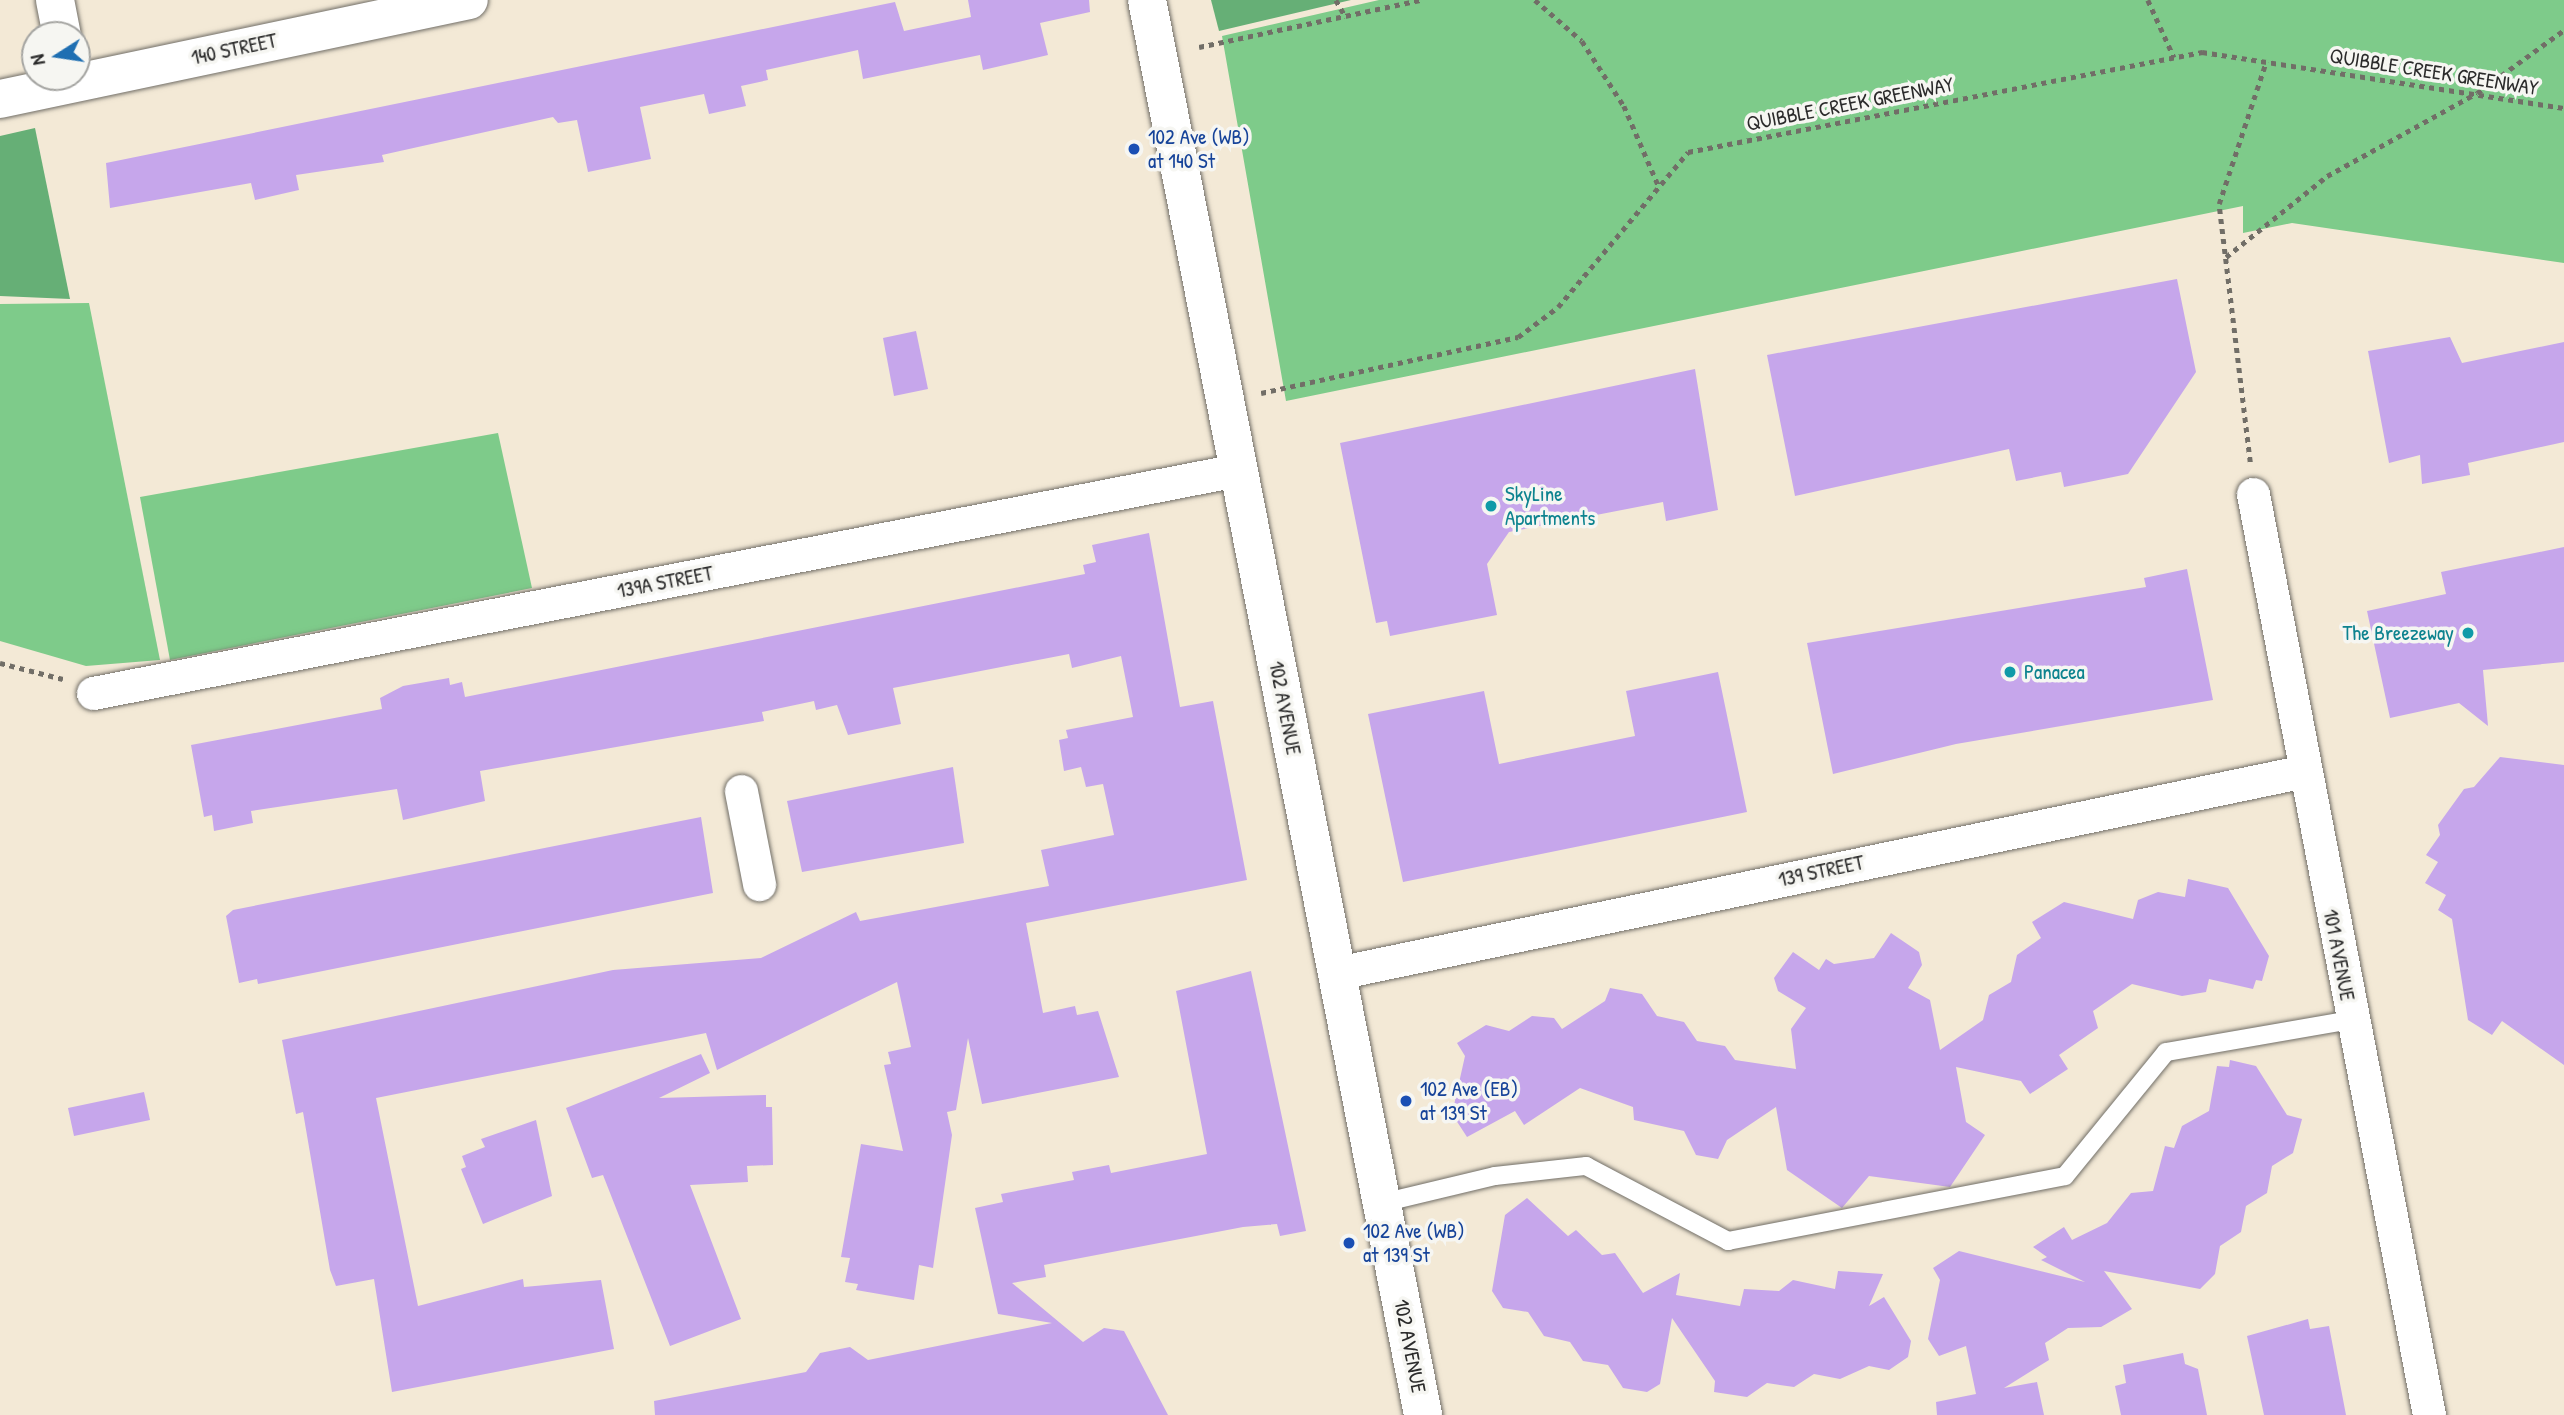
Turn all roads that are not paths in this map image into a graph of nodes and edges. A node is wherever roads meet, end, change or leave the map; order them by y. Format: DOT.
graph roads {
  1 [pos="55,0"];
  2 [pos="1147,0"];
  3 [pos="458,1"];
  4 [pos="59,21"];
  5 [pos="91,76"];
  6 [pos="30,91"];
  7 [pos="0,99"];
  8 [pos="1237,470"];
  9 [pos="2253,494"];
  10 [pos="93,693"];
  11 [pos="2305,771"];
  12 [pos="741,791"];
  13 [pos="759,884"];
  14 [pos="1337,974"];
  15 [pos="2351,1020"];
  16 [pos="1381,1203"];
  17 [pos="1423,1415"];
  18 [pos="2428,1415"];
  1 -- 4 [label="street"];
  2 -- 8 [label="street, 102 AVENUE"];
  3 -- 5 [label="street, 140 STREET"];
  6 -- 7 [label="street, 140 STREET"];
  8 -- 10 [label="street, 139A STREET"];
  8 -- 14 [label="street, 102 AVENUE"];
  9 -- 11 [label="street, 101 AVENUE"];
  11 -- 14 [label="street, 139 STREET"];
  11 -- 15 [label="street, 101 AVENUE"];
  12 -- 13 [label="street"];
  14 -- 16 [label="street, 102 AVENUE"];
  15 -- 16 [label="lane"];
  15 -- 18 [label="street, 101 AVENUE"];
  16 -- 17 [label="street, 102 AVENUE"];
}
